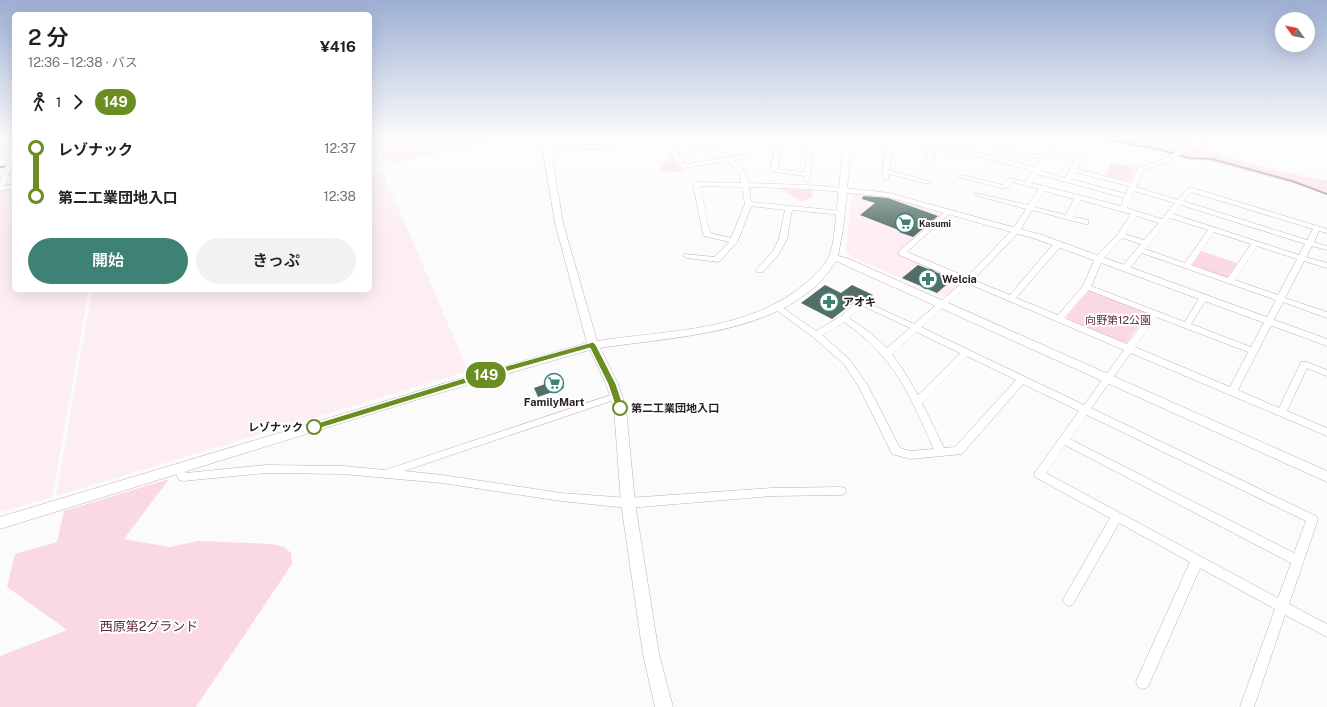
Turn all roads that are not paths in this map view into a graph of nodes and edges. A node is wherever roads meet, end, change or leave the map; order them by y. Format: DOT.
graph roads {
  1 [pos="6,172"];
  2 [pos="550,172"];
  3 [pos="741,172"];
  4 [pos="790,172"];
  5 [pos="845,172"];
  6 [pos="885,172"];
  7 [pos="889,172"];
  8 [pos="1035,172"];
  9 [pos="1039,172"];
  10 [pos="1072,172"];
  11 [pos="1080,172"];
  12 [pos="1139,172"];
  13 [pos="807,174"];
  14 [pos="962,177"];
  15 [pos="886,179"];
  16 [pos="1067,181"];
  17 [pos="928,182"];
  18 [pos="1027,184"];
  19 [pos="744,185"];
  20 [pos="12,186"];
  21 [pos="1133,186"];
  22 [pos="806,187"];
  23 [pos="1043,188"];
  24 [pos="0,189"];
  25 [pos="843,190"];
  26 [pos="977,194"];
  27 [pos="1129,197"];
  28 [pos="1078,198"];
  29 [pos="1180,202"];
  30 [pos="748,204"];
  31 [pos="1031,207"];
  32 [pos="789,208"];
  33 [pos="1123,209"];
  34 [pos="949,211"];
  35 [pos="841,213"];
  36 [pos="1135,213"];
  37 [pos="1169,215"];
  38 [pos="1069,217"];
  39 [pos="1085,222"];
  40 [pos="1164,222"];
  41 [pos="1317,228"];
  42 [pos="1212,229"];
  43 [pos="1016,230"];
  44 [pos="1327,231"];
  45 [pos="1121,235"];
  46 [pos="734,241"];
  47 [pos="1308,242"];
  48 [pos="1254,243"];
  49 [pos="1058,244"];
  50 [pos="1144,247"];
  51 [pos="1327,248"];
  52 [pos="687,256"];
  53 [pos="833,257"];
  54 [pos="1300,257"];
  55 [pos="1099,258"];
  56 [pos="1186,266"];
  57 [pos="1327,266"];
  58 [pos="1126,268"];
  59 [pos="760,270"];
  60 [pos="968,281"];
  61 [pos="1230,281"];
  62 [pos="1087,287"];
  63 [pos="1204,297"];
  64 [pos="1279,298"];
  65 [pos="1011,299"];
  66 [pos="943,304"];
  67 [pos="776,307"];
  68 [pos="1154,314"];
  69 [pos="1327,315"];
  70 [pos="844,318"];
  71 [pos="1059,320"];
  72 [pos="1268,321"];
  73 [pos="1186,326"];
  74 [pos="916,328"];
  75 [pos="816,335"];
  76 [pos="1327,342"];
  77 [pos="593,345"];
  78 [pos="1129,350"];
  79 [pos="1252,351"];
  80 [pos="966,352"];
  81 [pos="887,353"];
  82 [pos="1327,373"];
  83 [pos="1109,378"];
  84 [pos="1022,379"];
  85 [pos="1232,392"];
  86 [pos="617,396"];
  87 [pos="917,402"];
  88 [pos="1086,409"];
  89 [pos="1281,413"];
  90 [pos="1327,432"];
  91 [pos="1064,440"];
  92 [pos="942,452"];
  93 [pos="178,468"];
  94 [pos="386,474"];
  95 [pos="1327,477"];
  96 [pos="841,491"];
  97 [pos="628,503"];
  98 [pos="1117,516"];
  99 [pos="0,522"];
  100 [pos="1197,560"];
  101 [pos="1297,560"];
  102 [pos="1069,600"];
  103 [pos="1283,606"];
  104 [pos="1327,631"];
  105 [pos="1143,682"];
  106 [pos="664,707"];
  107 [pos="1247,707"];
  1 -- 24 [label="street"];
  2 -- 77 [label="street"];
  3 -- 19 [label="street"];
  4 -- 13 [label="street"];
  5 -- 25 [label="street"];
  6 -- 15 [label="street"];
  7 -- 17 [label="street"];
  8 -- 18 [label="street"];
  9 -- 16 [label="street"];
  10 -- 16 [label="street"];
  11 -- 21 [label="street"];
  12 -- 21 [label="street"];
  13 -- 22 [label="street"];
  14 -- 18 [label="street"];
  16 -- 27 [label="street"];
  18 -- 23 [label="street"];
  19 -- 22 [label="street"];
  19 -- 30 [label="street"];
  19 -- 46 [label="street"];
  20 -- 24 [label="street"];
  21 -- 27 [label="street"];
  21 -- 29 [label="street"];
  22 -- 25 [label="street"];
  23 -- 28 [label="street"];
  23 -- 31 [label="street"];
  25 -- 34 [label="street"];
  25 -- 35 [label="street"];
  26 -- 31 [label="street"];
  27 -- 33 [label="street"];
  28 -- 33 [label="street"];
  28 -- 38 [label="street"];
  29 -- 37 [label="street"];
  29 -- 41 [label="street"];
  29 -- 47 [label="street"];
  30 -- 32 [label="street"];
  30 -- 46 [label="street"];
  31 -- 38 [label="street"];
  31 -- 43 [label="street"];
  32 -- 35 [label="street"];
  32 -- 59 [label="street"];
  33 -- 36 [label="street"];
  34 -- 43 [label="street"];
  34 -- 60 [label="street"];
  35 -- 53 [label="street"];
  36 -- 40 [label="street"];
  36 -- 45 [label="street"];
  37 -- 40 [label="street"];
  37 -- 42 [label="street"];
  38 -- 39 [label="street"];
  40 -- 50 [label="street"];
  41 -- 44 [label="street"];
  41 -- 47 [label="street"];
  42 -- 48 [label="street"];
  42 -- 56 [label="street"];
  43 -- 49 [label="street"];
  43 -- 60 [label="street"];
  45 -- 50 [label="street"];
  45 -- 55 [label="street"];
  46 -- 52 [label="street"];
  47 -- 51 [label="street"];
  47 -- 54 [label="street"];
  48 -- 54 [label="street"];
  48 -- 61 [label="street"];
  49 -- 55 [label="street"];
  49 -- 65 [label="street"];
  50 -- 56 [label="street"];
  50 -- 58 [label="street"];
  53 -- 66 [label="street"];
  53 -- 67 [label="street"];
  54 -- 57 [label="street"];
  54 -- 64 [label="street"];
  55 -- 58 [label="street"];
  55 -- 62 [label="street"];
  56 -- 61 [label="street"];
  58 -- 63 [label="street"];
  60 -- 65 [label="street"];
  60 -- 66 [label="street"];
  61 -- 64 [label="street"];
  62 -- 68 [label="street"];
  62 -- 71 [label="street"];
  63 -- 72 [label="street"];
  63 -- 73 [label="street"];
  64 -- 69 [label="street"];
  64 -- 72 [label="street"];
  65 -- 71 [label="street"];
  66 -- 74 [label="street"];
  66 -- 83 [label="street"];
  67 -- 75 [label="street"];
  67 -- 77 [label="street"];
  68 -- 73 [label="street"];
  68 -- 78 [label="street"];
  70 -- 74 [label="street"];
  70 -- 75 [label="street"];
  70 -- 81 [label="street"];
  71 -- 78 [label="street"];
  72 -- 76 [label="street"];
  72 -- 79 [label="street"];
  73 -- 79 [label="street"];
  74 -- 80 [label="street"];
  74 -- 81 [label="street"];
  75 -- 92 [label="street"];
  77 -- 86 [label="street"];
  77 -- 93 [label="street"];
  78 -- 83 [label="street"];
  78 -- 85 [label="street"];
  79 -- 85 [label="street"];
  80 -- 84 [label="street"];
  80 -- 87 [label="street"];
  81 -- 87 [label="street"];
  82 -- 89 [label="street"];
  83 -- 88 [label="street"];
  83 -- 95 [label="street"];
  84 -- 88 [label="street"];
  84 -- 92 [label="street"];
  85 -- 89 [label="street"];
  86 -- 94 [label="street"];
  86 -- 97 [label="street"];
  87 -- 92 [label="street"];
  88 -- 91 [label="street"];
  88 -- 101 [label="street"];
  89 -- 90 [label="street"];
  91 -- 98 [label="street"];
  91 -- 101 [label="street"];
  93 -- 94 [label="street"];
  93 -- 99 [label="street"];
  94 -- 97 [label="street"];
  96 -- 97 [label="street"];
  97 -- 106 [label="street"];
  98 -- 100 [label="street"];
  98 -- 102 [label="street"];
  100 -- 103 [label="street"];
  100 -- 105 [label="street"];
  101 -- 103 [label="street"];
  103 -- 104 [label="street"];
  103 -- 107 [label="street"];
}
